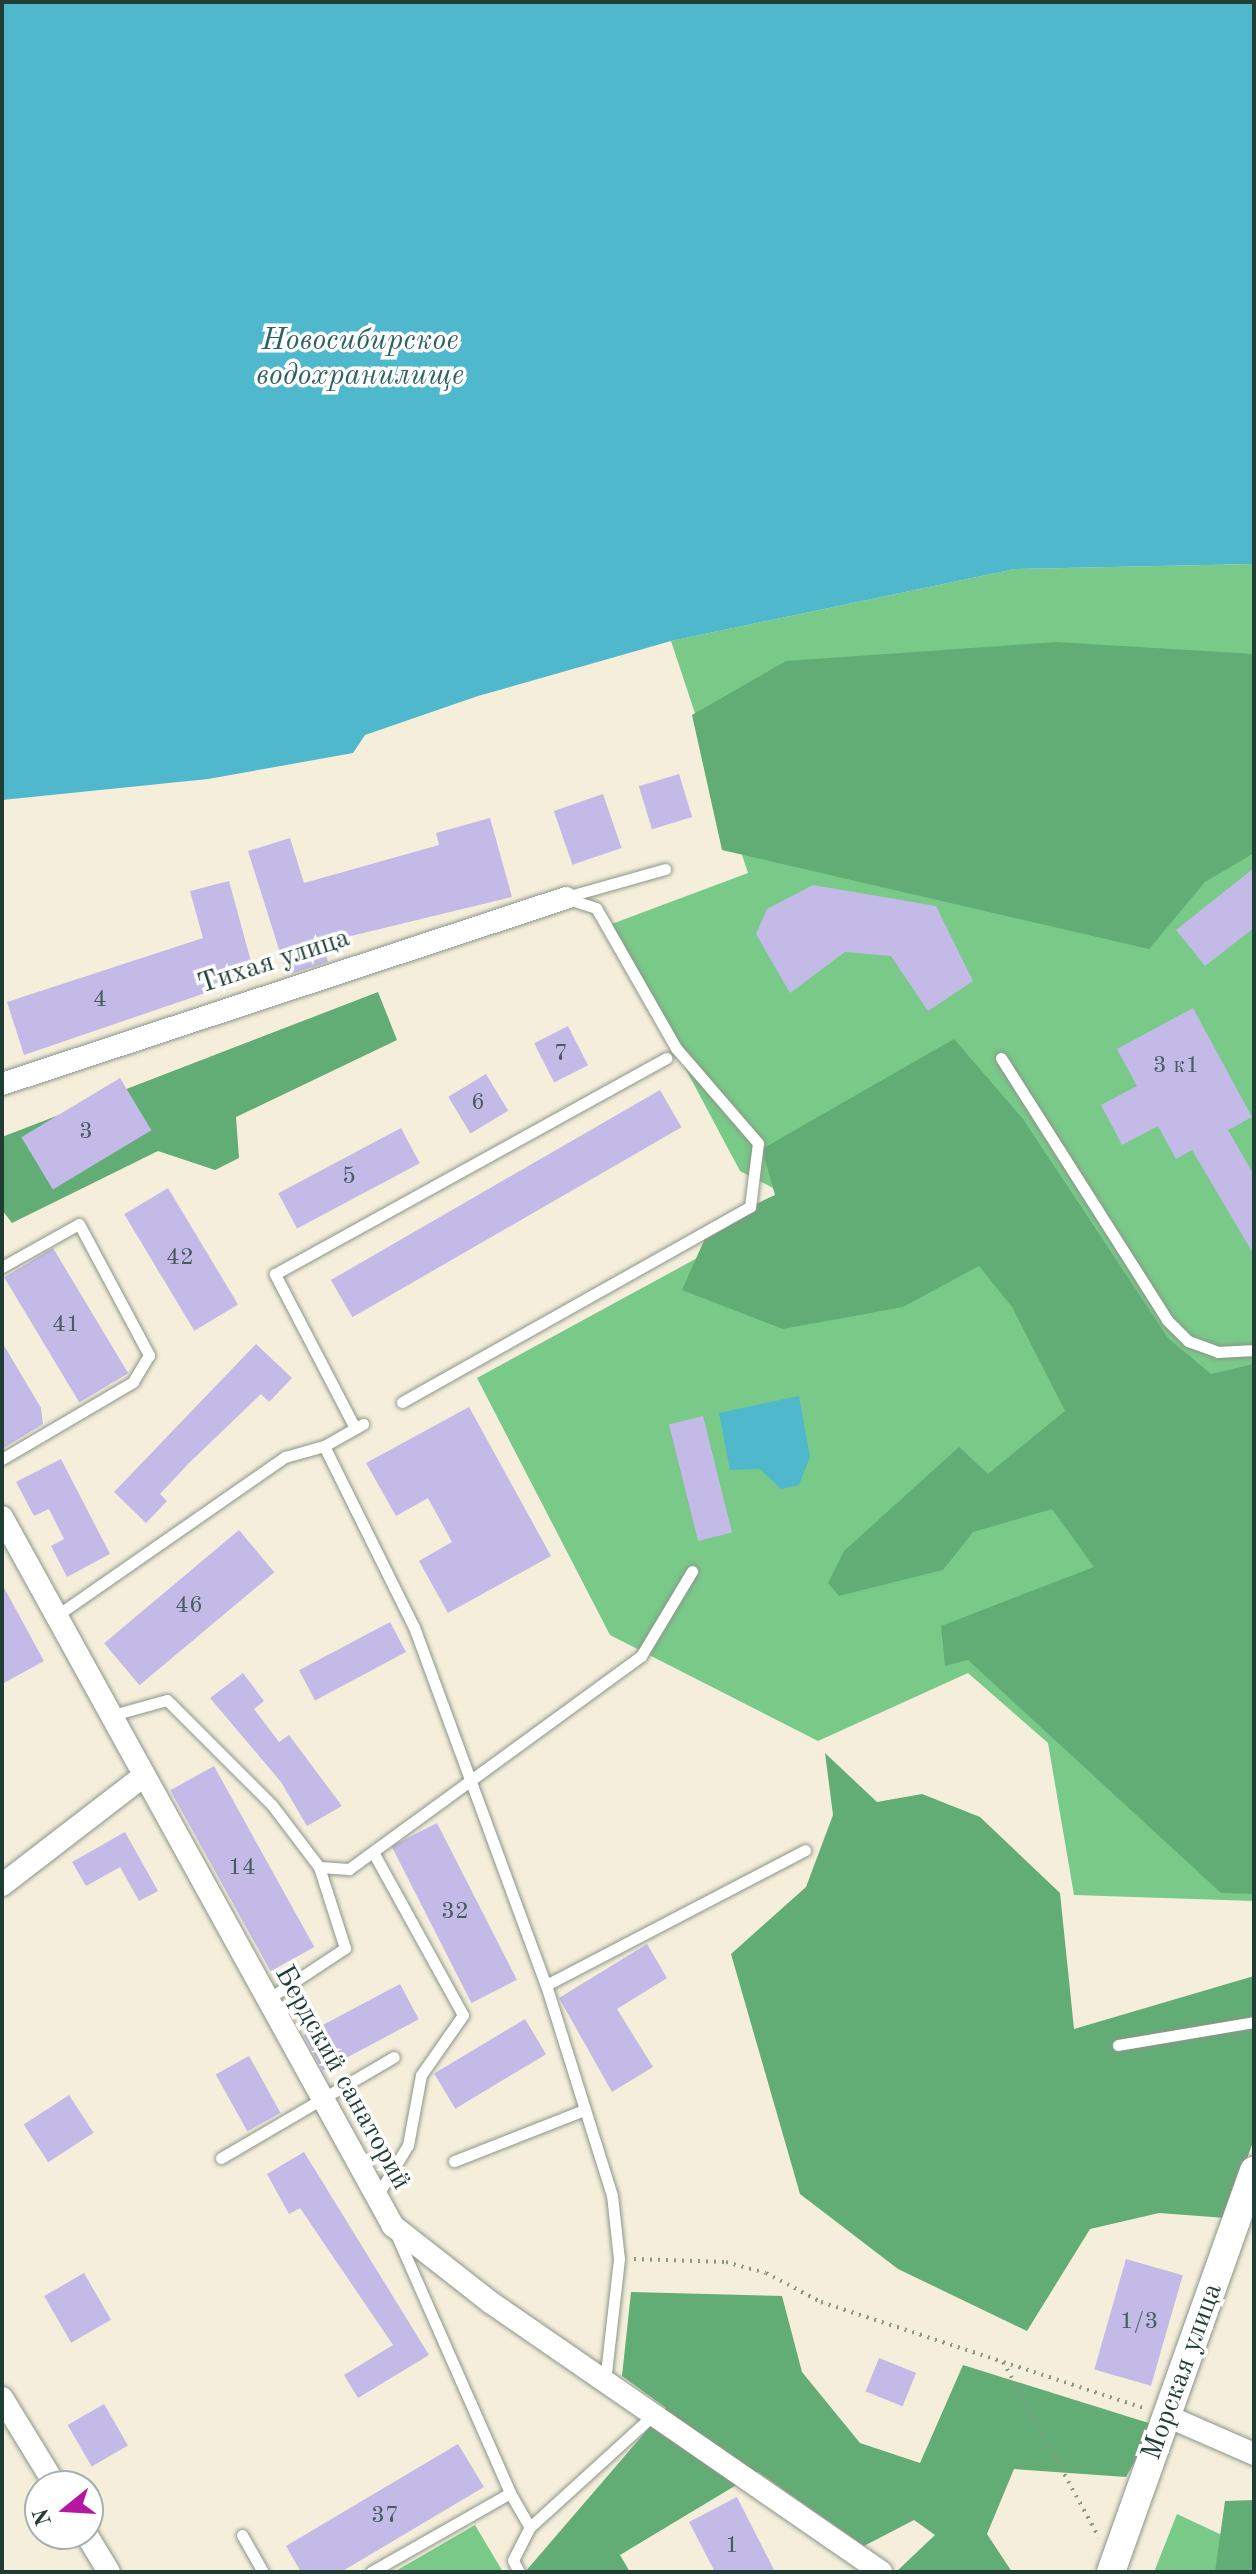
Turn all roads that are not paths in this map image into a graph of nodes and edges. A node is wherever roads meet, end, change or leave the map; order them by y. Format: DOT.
graph roads {
  1 [pos="665,869"];
  2 [pos="566,898"];
  3 [pos="666,1058"];
  4 [pos="1001,1058"];
  5 [pos="2,1084"];
  6 [pos="2,1267"];
  7 [pos="1254,1350"];
  8 [pos="402,1402"];
  9 [pos="324,1446"];
  10 [pos="2,1459"];
  11 [pos="3,1515"];
  12 [pos="692,1571"];
  13 [pos="56,1616"];
  14 [pos="109,1716"];
  15 [pos="142,1777"];
  16 [pos="472,1781"];
  17 [pos="805,1850"];
  18 [pos="373,1852"];
  19 [pos="319,1867"];
  20 [pos="2,1885"];
  21 [pos="546,1985"];
  22 [pos="264,2002"];
  23 [pos="1254,2022"];
  24 [pos="1118,2045"];
  25 [pos="394,2057"];
  26 [pos="318,2099"];
  27 [pos="584,2110"];
  28 [pos="221,2158"];
  29 [pos="454,2161"];
  30 [pos="1254,2171"];
  31 [pos="375,2200"];
  32 [pos="393,2226"];
  33 [pos="605,2382"];
  34 [pos="2,2398"];
  35 [pos="653,2415"];
  36 [pos="1167,2416"];
  37 [pos="1254,2454"];
  38 [pos="46,2470"];
  39 [pos="510,2493"];
  40 [pos="530,2527"];
  41 [pos="242,2535"];
  42 [pos="96,2550"];
  43 [pos="1112,2568"];
  44 [pos="109,2572"];
  45 [pos="263,2572"];
  46 [pos="371,2572"];
  47 [pos="519,2572"];
  48 [pos="881,2572"];
  1 -- 2 [label="lane"];
  2 -- 5 [label="street, Тихая улица"];
  2 -- 8 [label="lane"];
  3 -- 9 [label="lane"];
  4 -- 7 [label="lane"];
  6 -- 10 [label="lane"];
  9 -- 13 [label="lane"];
  9 -- 16 [label="lane"];
  11 -- 13 [label="street, Бердский санаторий"];
  12 -- 16 [label="lane"];
  13 -- 14 [label="street, Бердский санаторий"];
  14 -- 15 [label="street, Бердский санаторий"];
  14 -- 19 [label="lane"];
  15 -- 20 [label="street"];
  15 -- 22 [label="street, Бердский санаторий"];
  16 -- 18 [label="lane"];
  16 -- 21 [label="lane"];
  17 -- 21 [label="lane"];
  18 -- 19 [label="lane"];
  18 -- 31 [label="lane"];
  19 -- 22 [label="lane"];
  21 -- 27 [label="lane"];
  22 -- 26 [label="street, Бердский санаторий"];
  23 -- 24 [label="lane"];
  25 -- 26 [label="lane"];
  26 -- 28 [label="lane"];
  26 -- 31 [label="street, Бердский санаторий"];
  27 -- 29 [label="lane"];
  27 -- 33 [label="lane"];
  30 -- 36 [label="street, Морская улица"];
  31 -- 32 [label="street, Бердский санаторий"];
  32 -- 33 [label="street, Бердский санаторий"];
  32 -- 39 [label="lane"];
  33 -- 35 [label="street, Бердский санаторий"];
  34 -- 38 [label="street"];
  35 -- 40 [label="lane"];
  35 -- 48 [label="street, Бердский санаторий"];
  36 -- 37 [label="street"];
  36 -- 43 [label="street, Морская улица"];
  39 -- 40 [label="lane"];
  39 -- 46 [label="lane"];
  40 -- 47 [label="lane"];
  41 -- 45 [label="lane"];
  42 -- 44 [label="street"];
}
